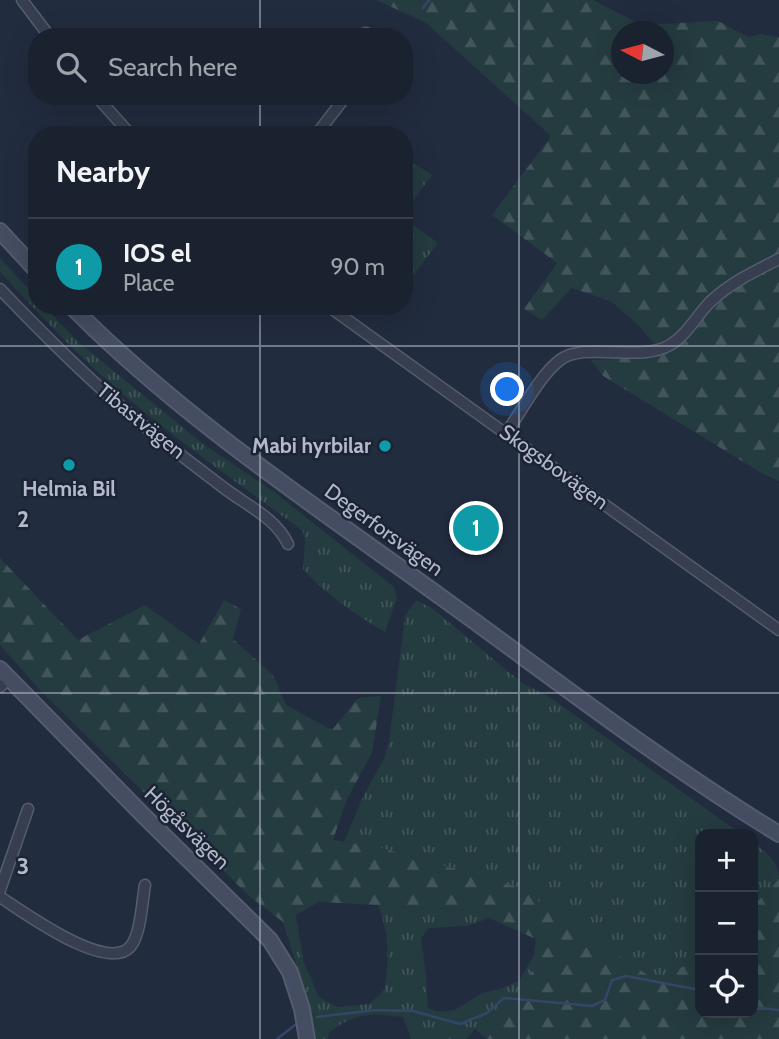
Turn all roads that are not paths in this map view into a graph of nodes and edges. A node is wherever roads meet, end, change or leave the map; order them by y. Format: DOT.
graph roads {
  1 [pos="22,0"];
  2 [pos="43,28"];
  3 [pos="104,105"];
  4 [pos="339,105"];
  5 [pos="123,126"];
  6 [pos="323,126"];
  7 [pos="0,231"];
  8 [pos="779,260"];
  9 [pos="28,261"];
  10 [pos="0,289"];
  11 [pos="80,315"];
  12 [pos="341,315"];
  13 [pos="506,433"];
  14 [pos="288,544"];
  15 [pos="779,630"];
  16 [pos="3,678"];
  17 [pos="685,774"];
  18 [pos="28,809"];
  19 [pos="779,834"];
  20 [pos="779,843"];
  21 [pos="145,885"];
  22 [pos="0,890"];
  23 [pos="0,897"];
  24 [pos="307,1039"];
  1 -- 2 [label="street"];
  3 -- 5 [label="street"];
  4 -- 6 [label="street"];
  7 -- 9 [label="main road"];
  8 -- 13 [label="street"];
  10 -- 14 [label="street, Tibastvägen"];
  11 -- 17 [label="main road, Degerforsvägen"];
  12 -- 13 [label="street, Skogsbovägen"];
  13 -- 15 [label="street, Skogsbovägen"];
  16 -- 24 [label="main road, Högåsvägen"];
  17 -- 19 [label="main road, Degerforsvägen"];
  17 -- 20 [label="main road, Degerforsvägen"];
  18 -- 22 [label="street"];
  21 -- 23 [label="street"];
}
